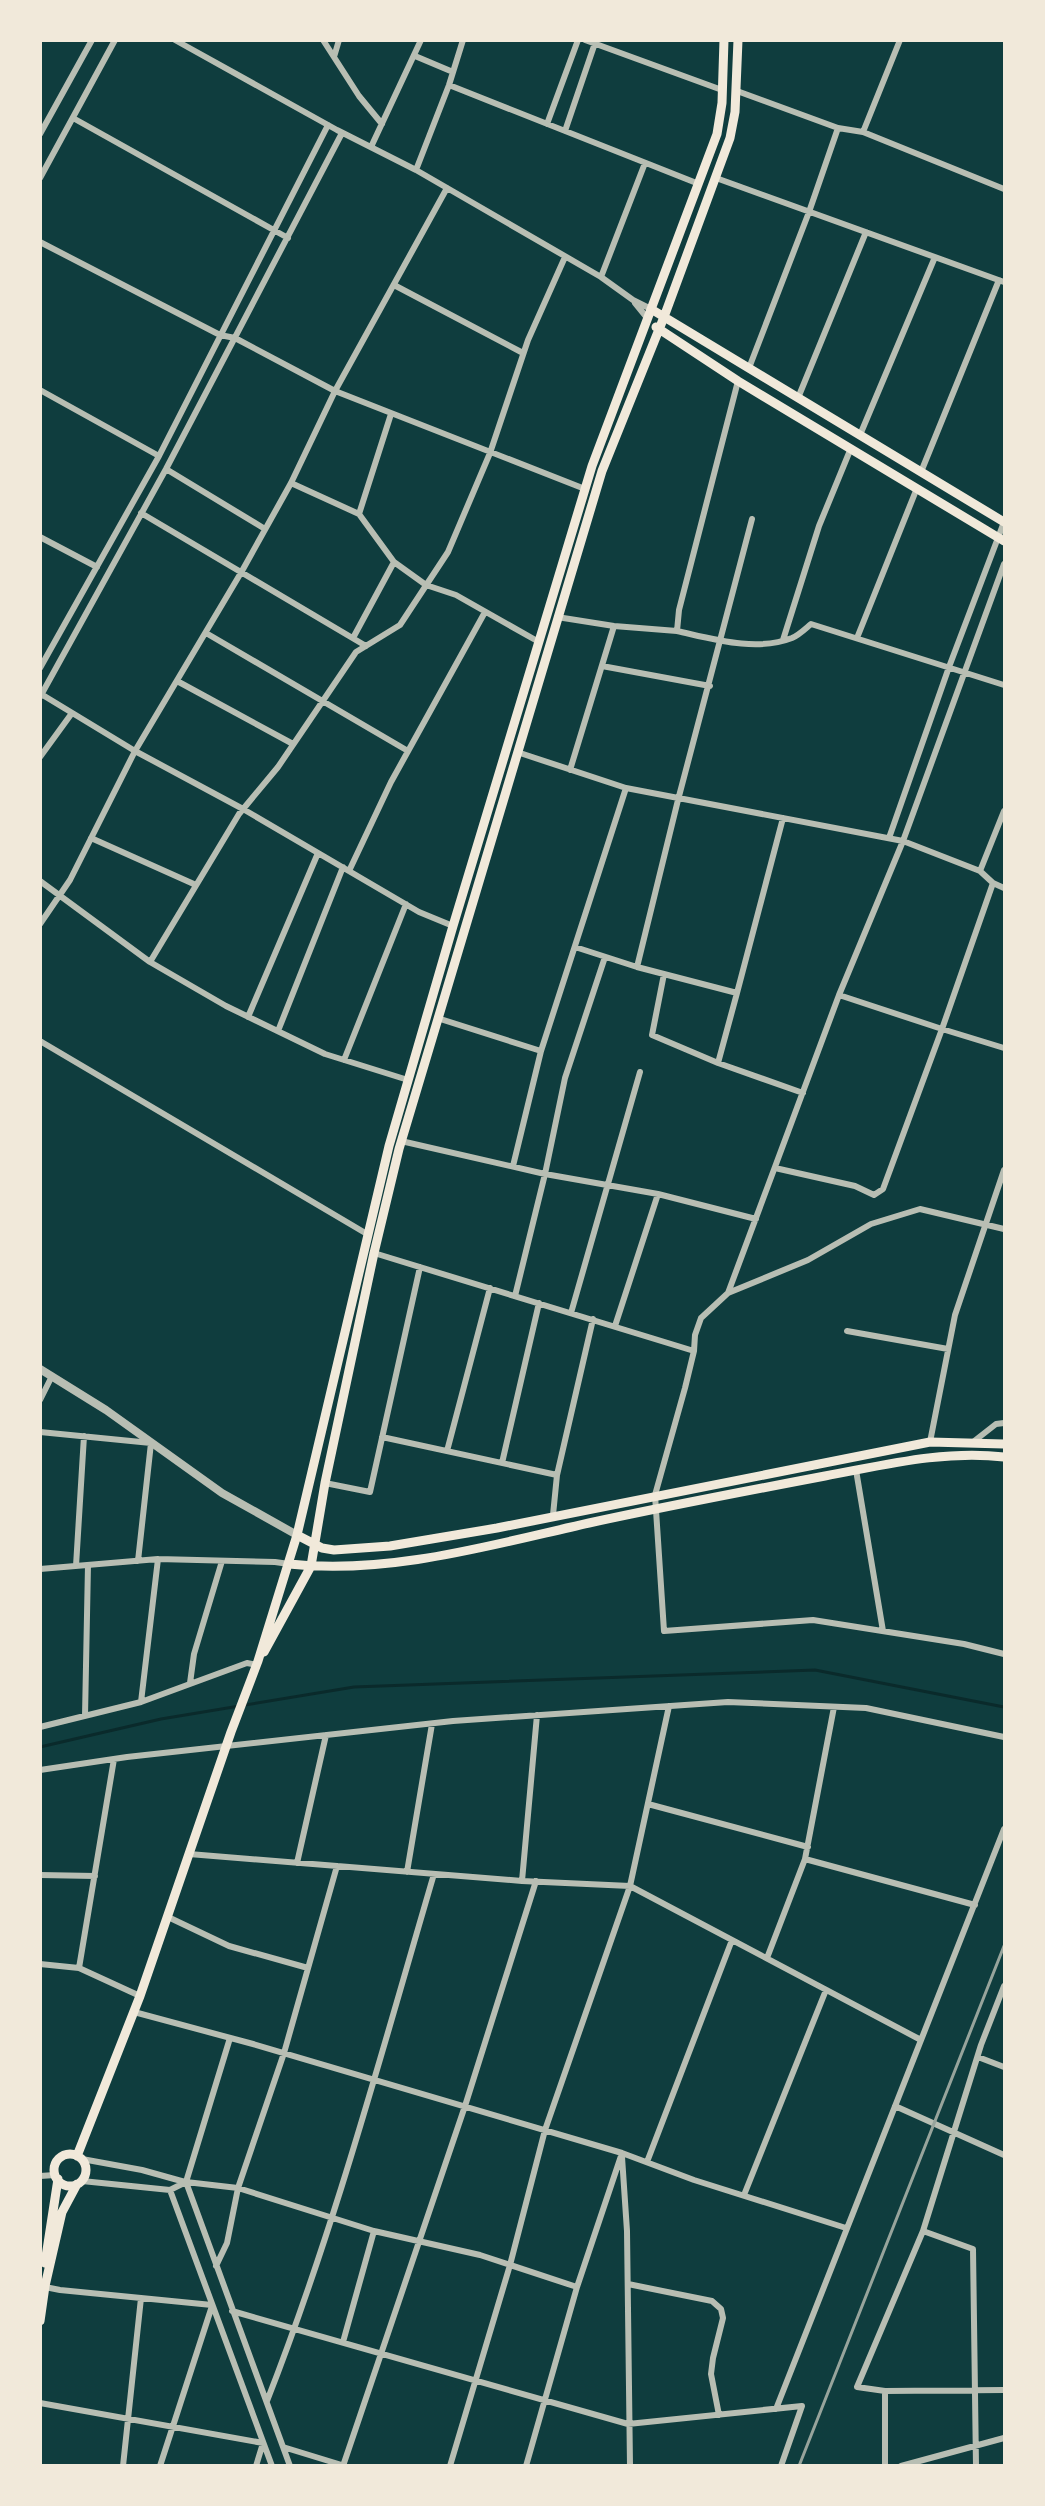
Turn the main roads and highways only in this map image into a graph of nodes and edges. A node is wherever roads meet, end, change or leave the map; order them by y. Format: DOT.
graph roads {
  1 [pos="724,40"];
  2 [pos="738,40"];
  3 [pos="651,309"];
  4 [pos="664,317"];
  5 [pos="648,319"];
  6 [pos="659,329"];
  7 [pos="592,466"];
  8 [pos="602,471"];
  9 [pos="1004,522"];
  10 [pos="573,527"];
  11 [pos="584,530"];
  12 [pos="1002,539"];
  13 [pos="1005,1444"];
  14 [pos="1005,1457"];
  15 [pos="297,1535"];
  16 [pos="316,1545"];
  17 [pos="289,1564"];
  18 [pos="311,1566"];
  19 [pos="257,1665"];
  20 [pos="80,2157"];
  21 [pos="57,2177"];
  22 [pos="79,2182"];
  23 [pos="42,2288"];
  24 [pos="40,2321"];
  1 -- 3 [label="main road"];
  2 -- 4 [label="main road"];
  3 -- 4 [label="main road"];
  3 -- 5 [label="main road"];
  4 -- 6 [label="main road"];
  4 -- 9 [label="main road"];
  5 -- 6 [label="main road"];
  5 -- 7 [label="main road"];
  6 -- 8 [label="main road"];
  6 -- 12 [label="main road"];
  7 -- 8 [label="main road"];
  7 -- 10 [label="main road"];
  8 -- 11 [label="main road"];
  10 -- 11 [label="main road"];
  10 -- 15 [label="main road"];
  11 -- 16 [label="main road"];
  13 -- 16 [label="main road"];
  14 -- 18 [label="main road"];
  15 -- 16 [label="main road"];
  15 -- 17 [label="main road"];
  16 -- 18 [label="main road"];
  17 -- 18 [label="main road"];
  17 -- 19 [label="main road"];
  18 -- 19 [label="main road"];
  19 -- 20 [label="main road"];
  20 -- 21 [label="main road"];
  20 -- 22 [label="main road"];
  21 -- 22 [label="main road"];
  21 -- 23 [label="main road"];
  22 -- 23 [label="main road"];
  23 -- 24 [label="main road"];
}
